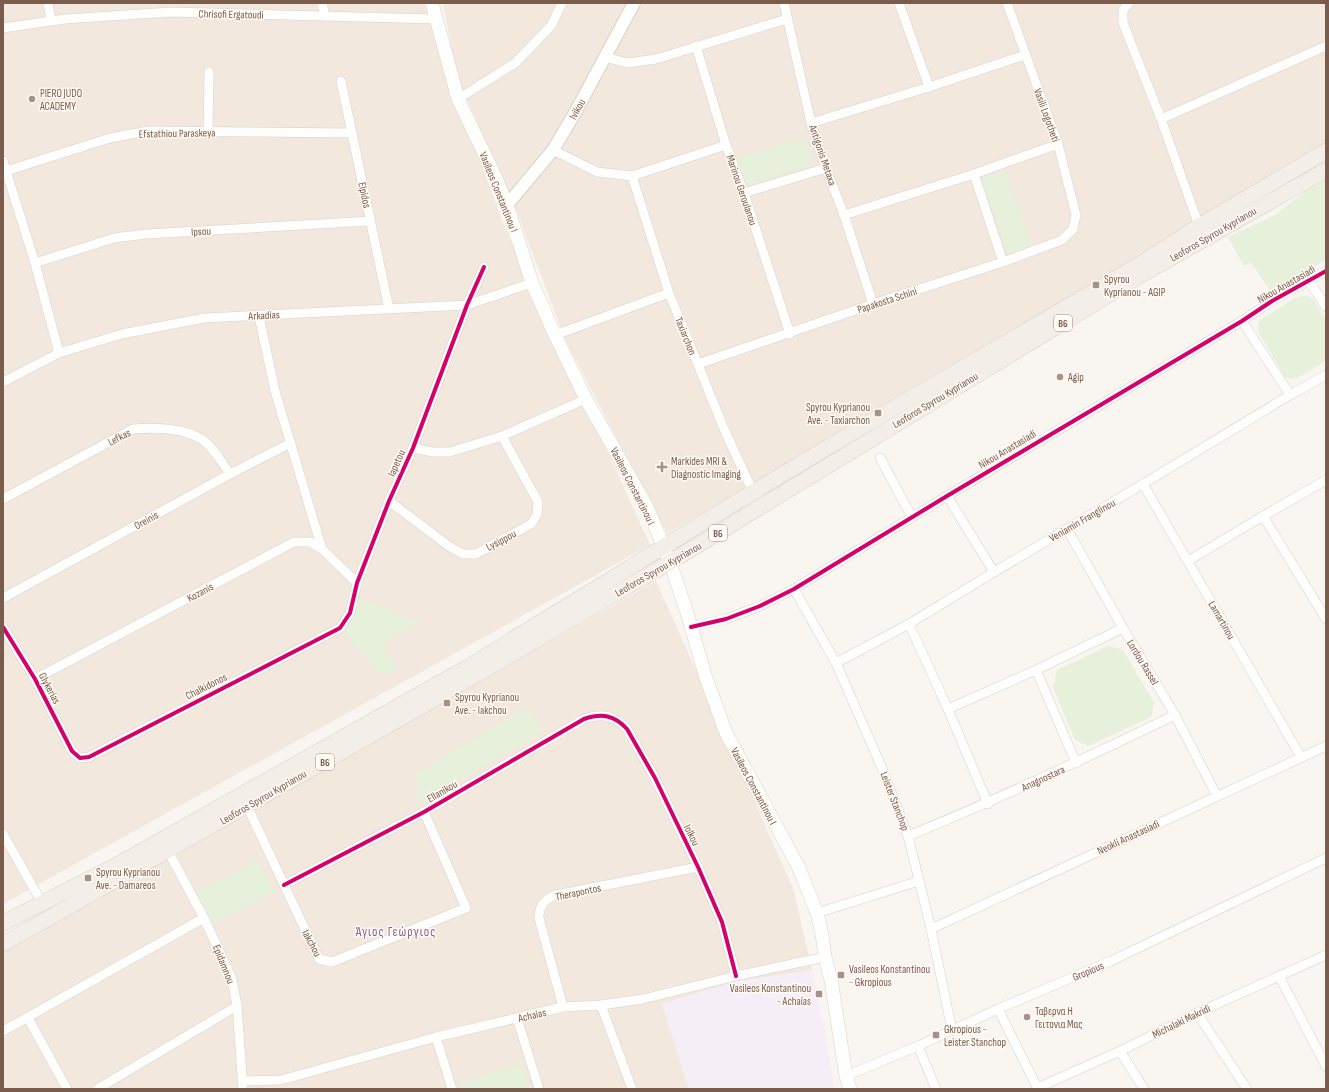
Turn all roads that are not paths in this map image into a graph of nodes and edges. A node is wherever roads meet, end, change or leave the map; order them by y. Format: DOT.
graph roads {
  1 [pos="48,3"];
  2 [pos="322,3"];
  3 [pos="432,3"];
  4 [pos="562,3"];
  5 [pos="634,3"];
  6 [pos="784,3"];
  7 [pos="900,3"];
  8 [pos="1007,3"];
  9 [pos="1126,6"];
  10 [pos="325,16"];
  11 [pos="437,19"];
  12 [pos="787,19"];
  13 [pos="51,20"];
  14 [pos="3,28"];
  15 [pos="696,46"];
  16 [pos="1326,46"];
  17 [pos="1025,55"];
  18 [pos="604,57"];
  19 [pos="209,72"];
  20 [pos="341,81"];
  21 [pos="929,87"];
  22 [pos="458,99"];
  23 [pos="1161,119"];
  24 [pos="811,123"];
  25 [pos="208,132"];
  26 [pos="352,133"];
  27 [pos="1058,144"];
  28 [pos="726,145"];
  29 [pos="553,150"];
  30 [pos="1326,151"];
  31 [pos="3,161"];
  32 [pos="826,168"];
  33 [pos="1326,170"];
  34 [pos="6,171"];
  35 [pos="974,174"];
  36 [pos="632,176"];
  37 [pos="744,193"];
  38 [pos="507,205"];
  39 [pos="844,215"];
  40 [pos="371,222"];
  41 [pos="1199,226"];
  42 [pos="1073,229"];
  43 [pos="1003,262"];
  44 [pos="35,263"];
  45 [pos="484,267"];
  46 [pos="1326,271"];
  47 [pos="1310,281"];
  48 [pos="532,284"];
  49 [pos="669,294"];
  50 [pos="873,304"];
  51 [pos="467,305"];
  52 [pos="1326,307"];
  53 [pos="389,309"];
  54 [pos="259,316"];
  55 [pos="1242,321"];
  56 [pos="790,334"];
  57 [pos="555,335"];
  58 [pos="59,353"];
  59 [pos="698,364"];
  60 [pos="1326,375"];
  61 [pos="3,382"];
  62 [pos="1290,395"];
  63 [pos="586,398"];
  64 [pos="502,436"];
  65 [pos="291,443"];
  66 [pos="413,448"];
  67 [pos="880,458"];
  68 [pos="230,474"];
  69 [pos="1326,480"];
  70 [pos="1143,484"];
  71 [pos="753,492"];
  72 [pos="947,496"];
  73 [pos="3,500"];
  74 [pos="389,501"];
  75 [pos="1263,516"];
  76 [pos="912,517"];
  77 [pos="1067,529"];
  78 [pos="663,546"];
  79 [pos="322,549"];
  80 [pos="1188,561"];
  81 [pos="670,562"];
  82 [pos="994,572"];
  83 [pos="357,583"];
  84 [pos="794,589"];
  85 [pos="3,598"];
  86 [pos="1326,619"];
  87 [pos="909,624"];
  88 [pos="3,627"];
  89 [pos="691,627"];
  90 [pos="340,628"];
  91 [pos="1123,628"];
  92 [pos="836,663"];
  93 [pos="1036,670"];
  94 [pos="35,679"];
  95 [pos="948,709"];
  96 [pos="1174,715"];
  97 [pos="608,716"];
  98 [pos="1326,746"];
  99 [pos="1301,757"];
  100 [pos="80,758"];
  101 [pos="1076,763"];
  102 [pos="1217,796"];
  103 [pos="988,804"];
  104 [pos="247,806"];
  105 [pos="424,812"];
  106 [pos="3,834"];
  107 [pos="908,836"];
  108 [pos="168,850"];
  109 [pos="1326,858"];
  110 [pos="698,867"];
  111 [pos="919,881"];
  112 [pos="284,885"];
  113 [pos="42,903"];
  114 [pos="817,913"];
  115 [pos="204,918"];
  116 [pos="3,923"];
  117 [pos="931,928"];
  118 [pos="3,944"];
  119 [pos="1326,955"];
  120 [pos="825,957"];
  121 [pos="736,976"];
  122 [pos="1280,976"];
  123 [pos="601,1005"];
  124 [pos="238,1006"];
  125 [pos="563,1007"];
  126 [pos="998,1009"];
  127 [pos="1197,1013"];
  128 [pos="28,1018"];
  129 [pos="517,1018"];
  130 [pos="952,1030"];
  131 [pos="3,1031"];
  132 [pos="436,1037"];
  133 [pos="918,1046"];
  134 [pos="1120,1051"];
  135 [pos="1326,1066"];
  136 [pos="846,1076"];
  137 [pos="242,1085"];
  138 [pos="1037,1088"];
  139 [pos="67,1089"];
  140 [pos="97,1089"];
  141 [pos="452,1089"];
  142 [pos="539,1089"];
  143 [pos="632,1089"];
  144 [pos="850,1089"];
  145 [pos="936,1089"];
  146 [pos="1144,1089"];
  147 [pos="1247,1089"];
  1 -- 13 [label="street"];
  2 -- 10 [label="street"];
  3 -- 11 [label="main road, Vasileos Constantinou I"];
  4 -- 22 [label="street"];
  5 -- 18 [label="street, Ivikou"];
  6 -- 12 [label="street, Antigonis Metaxa"];
  7 -- 21 [label="street"];
  8 -- 17 [label="street, Vasili Logotheti"];
  9 -- 23 [label="street"];
  10 -- 11 [label="street, Chrisofi Ergatoudi"];
  10 -- 13 [label="street, Chrisofi Ergatoudi"];
  11 -- 22 [label="main road, Vasileos Constantinou I"];
  12 -- 15 [label="street"];
  12 -- 24 [label="street, Antigonis Metaxa"];
  13 -- 14 [label="street, Chrisofi Ergatoudi"];
  15 -- 18 [label="street"];
  15 -- 28 [label="street, Marinou Geroulanou"];
  16 -- 23 [label="street"];
  17 -- 21 [label="street"];
  17 -- 27 [label="street, Vasili Logotheti"];
  18 -- 29 [label="street, Ivikou"];
  19 -- 25 [label="street"];
  20 -- 26 [label="street, Elpidos"];
  21 -- 24 [label="street"];
  22 -- 38 [label="main road, Vasileos Constantinou I"];
  23 -- 41 [label="street"];
  24 -- 32 [label="street, Antigonis Metaxa"];
  25 -- 26 [label="street, Efstathiou Paraskeya"];
  25 -- 34 [label="street, Efstathiou Paraskeya"];
  26 -- 40 [label="street, Elpidos"];
  27 -- 35 [label="street"];
  27 -- 42 [label="street, Vasili Logotheti"];
  28 -- 36 [label="street"];
  28 -- 37 [label="street, Marinou Geroulanou"];
  29 -- 36 [label="street"];
  29 -- 38 [label="street, Ivikou"];
  30 -- 41 [label="main road, Leoforos Spyrou Kyprianou / B6"];
  31 -- 34 [label="street"];
  32 -- 37 [label="street"];
  32 -- 39 [label="street, Antigonis Metaxa"];
  33 -- 81 [label="main road, Leoforos Spyrou Kyprianou / B6"];
  34 -- 44 [label="street"];
  35 -- 39 [label="street"];
  35 -- 43 [label="street"];
  36 -- 49 [label="street, Taxiarchon"];
  37 -- 56 [label="street, Marinou Geroulanou"];
  38 -- 48 [label="main road, Vasileos Constantinou I"];
  39 -- 50 [label="street, Antigonis Metaxa"];
  40 -- 44 [label="street, Ipsou"];
  40 -- 53 [label="street, Elpidos"];
  41 -- 71 [label="main road, Leoforos Spyrou Kyprianou / B6"];
  42 -- 43 [label="street, Papakosta Schini"];
  43 -- 50 [label="street, Papakosta Schini"];
  44 -- 58 [label="street"];
  45 -- 51 [label="street, Iapetou"];
  46 -- 47 [label="street, Nikou Anastasiadi"];
  47 -- 52 [label="street"];
  47 -- 55 [label="street, Nikou Anastasiadi"];
  48 -- 51 [label="street, Arkadias"];
  48 -- 57 [label="main road, Vasileos Constantinou I"];
  49 -- 57 [label="street"];
  49 -- 59 [label="street, Taxiarchon"];
  50 -- 56 [label="street, Papakosta Schini"];
  51 -- 53 [label="street, Arkadias"];
  51 -- 66 [label="street, Iapetou"];
  53 -- 54 [label="street, Arkadias"];
  54 -- 58 [label="street, Arkadias"];
  54 -- 65 [label="street"];
  55 -- 62 [label="street"];
  55 -- 72 [label="street, Nikou Anastasiadi"];
  56 -- 59 [label="street, Papakosta Schini"];
  57 -- 63 [label="main road, Vasileos Constantinou I"];
  58 -- 61 [label="street, Arkadias"];
  59 -- 71 [label="street, Taxiarchon"];
  60 -- 62 [label="street, Veniamin Franglinou"];
  62 -- 70 [label="street, Veniamin Franglinou"];
  63 -- 64 [label="street"];
  63 -- 78 [label="main road, Vasileos Constantinou I"];
  64 -- 66 [label="street"];
  64 -- 74 [label="street, Lysippou"];
  65 -- 68 [label="street, Oreinis"];
  65 -- 79 [label="street"];
  66 -- 74 [label="street, Iapetou"];
  67 -- 76 [label="street"];
  68 -- 73 [label="street, Lefkas"];
  68 -- 85 [label="street, Oreinis"];
  69 -- 75 [label="street"];
  70 -- 77 [label="street, Veniamin Franglinou"];
  70 -- 80 [label="street, Lamartinou"];
  71 -- 78 [label="main road, Leoforos Spyrou Kyprianou / B6"];
  72 -- 76 [label="street, Nikou Anastasiadi"];
  72 -- 82 [label="street"];
  74 -- 83 [label="street, Iapetou"];
  75 -- 80 [label="street"];
  75 -- 86 [label="street"];
  76 -- 84 [label="street, Nikou Anastasiadi"];
  77 -- 82 [label="street, Veniamin Franglinou"];
  77 -- 91 [label="street, Lordou Rassel"];
  78 -- 81 [label="main road, Vasileos Constantinou I"];
  78 -- 113 [label="main road, Leoforos Spyrou Kyprianou / B6"];
  79 -- 83 [label="street, Kozanis"];
  79 -- 94 [label="street, Kozanis"];
  80 -- 99 [label="street, Lamartinou"];
  81 -- 89 [label="main road, Vasileos Constantinou I"];
  81 -- 104 [label="main road, Leoforos Spyrou Kyprianou / B6"];
  82 -- 87 [label="street, Veniamin Franglinou"];
  83 -- 90 [label="street, Iapetou"];
  84 -- 89 [label="street, Nikou Anastasiadi"];
  84 -- 92 [label="street, Leister Stanchop"];
  87 -- 92 [label="street, Veniamin Franglinou"];
  87 -- 95 [label="street"];
  88 -- 94 [label="street, Glykerias"];
  89 -- 114 [label="main road, Vasileos Constantinou I"];
  90 -- 100 [label="street, Chalkidonos"];
  91 -- 93 [label="street"];
  91 -- 96 [label="street, Lordou Rassel"];
  92 -- 107 [label="street, Leister Stanchop"];
  93 -- 95 [label="street"];
  93 -- 101 [label="street"];
  94 -- 100 [label="street, Glykerias"];
  95 -- 103 [label="street"];
  96 -- 101 [label="street, Anagnostara"];
  96 -- 102 [label="street, Lordou Rassel"];
  97 -- 105 [label="street, Ellanikou"];
  97 -- 110 [label="street, Iolkou"];
  98 -- 99 [label="street, Neokli Anastasiadi"];
  99 -- 102 [label="street, Neokli Anastasiadi"];
  101 -- 103 [label="street, Anagnostara"];
  102 -- 117 [label="street, Neokli Anastasiadi"];
  103 -- 107 [label="street, Anagnostara"];
  104 -- 108 [label="main road, Leoforos Spyrou Kyprianou / B6"];
  104 -- 112 [label="street, Iakchou"];
  105 -- 112 [label="street, Ellanikou"];
  105 -- 112 [label="street, Iakchou"];
  106 -- 113 [label="street"];
  107 -- 111 [label="street, Leister Stanchop"];
  108 -- 115 [label="street, Epidamnou"];
  108 -- 118 [label="main road, Leoforos Spyrou Kyprianou / B6"];
  109 -- 126 [label="street, Gropious"];
  110 -- 121 [label="street, Iolkou"];
  110 -- 125 [label="street, Therapontos"];
  111 -- 114 [label="street"];
  111 -- 117 [label="street, Leister Stanchop"];
  113 -- 116 [label="main road, Leoforos Spyrou Kyprianou / B6"];
  114 -- 120 [label="main road, Vasileos Constantinou I"];
  115 -- 124 [label="street, Epidamnou"];
  115 -- 128 [label="street"];
  117 -- 130 [label="street, Leister Stanchop"];
  119 -- 122 [label="street, Michalaki Makridi"];
  120 -- 121 [label="street, Achaias"];
  120 -- 136 [label="main road, Vasileos Constantinou I"];
  121 -- 123 [label="street, Achaias"];
  122 -- 127 [label="street, Michalaki Makridi"];
  122 -- 135 [label="street"];
  123 -- 125 [label="street, Achaias"];
  123 -- 143 [label="street"];
  124 -- 137 [label="street, Epidamnou"];
  124 -- 140 [label="street"];
  125 -- 129 [label="street, Achaias"];
  126 -- 130 [label="street, Gropious"];
  126 -- 138 [label="street"];
  127 -- 134 [label="street, Michalaki Makridi"];
  127 -- 147 [label="street"];
  128 -- 131 [label="street"];
  128 -- 139 [label="street"];
  129 -- 132 [label="street, Achaias"];
  129 -- 142 [label="street"];
  130 -- 133 [label="street, Gropious"];
  132 -- 137 [label="street, Achaias"];
  132 -- 141 [label="street"];
  133 -- 136 [label="street, Gropious"];
  133 -- 145 [label="street"];
  134 -- 138 [label="street, Michalaki Makridi"];
  134 -- 146 [label="street"];
  136 -- 144 [label="main road, Vasileos Constantinou I"];
}
